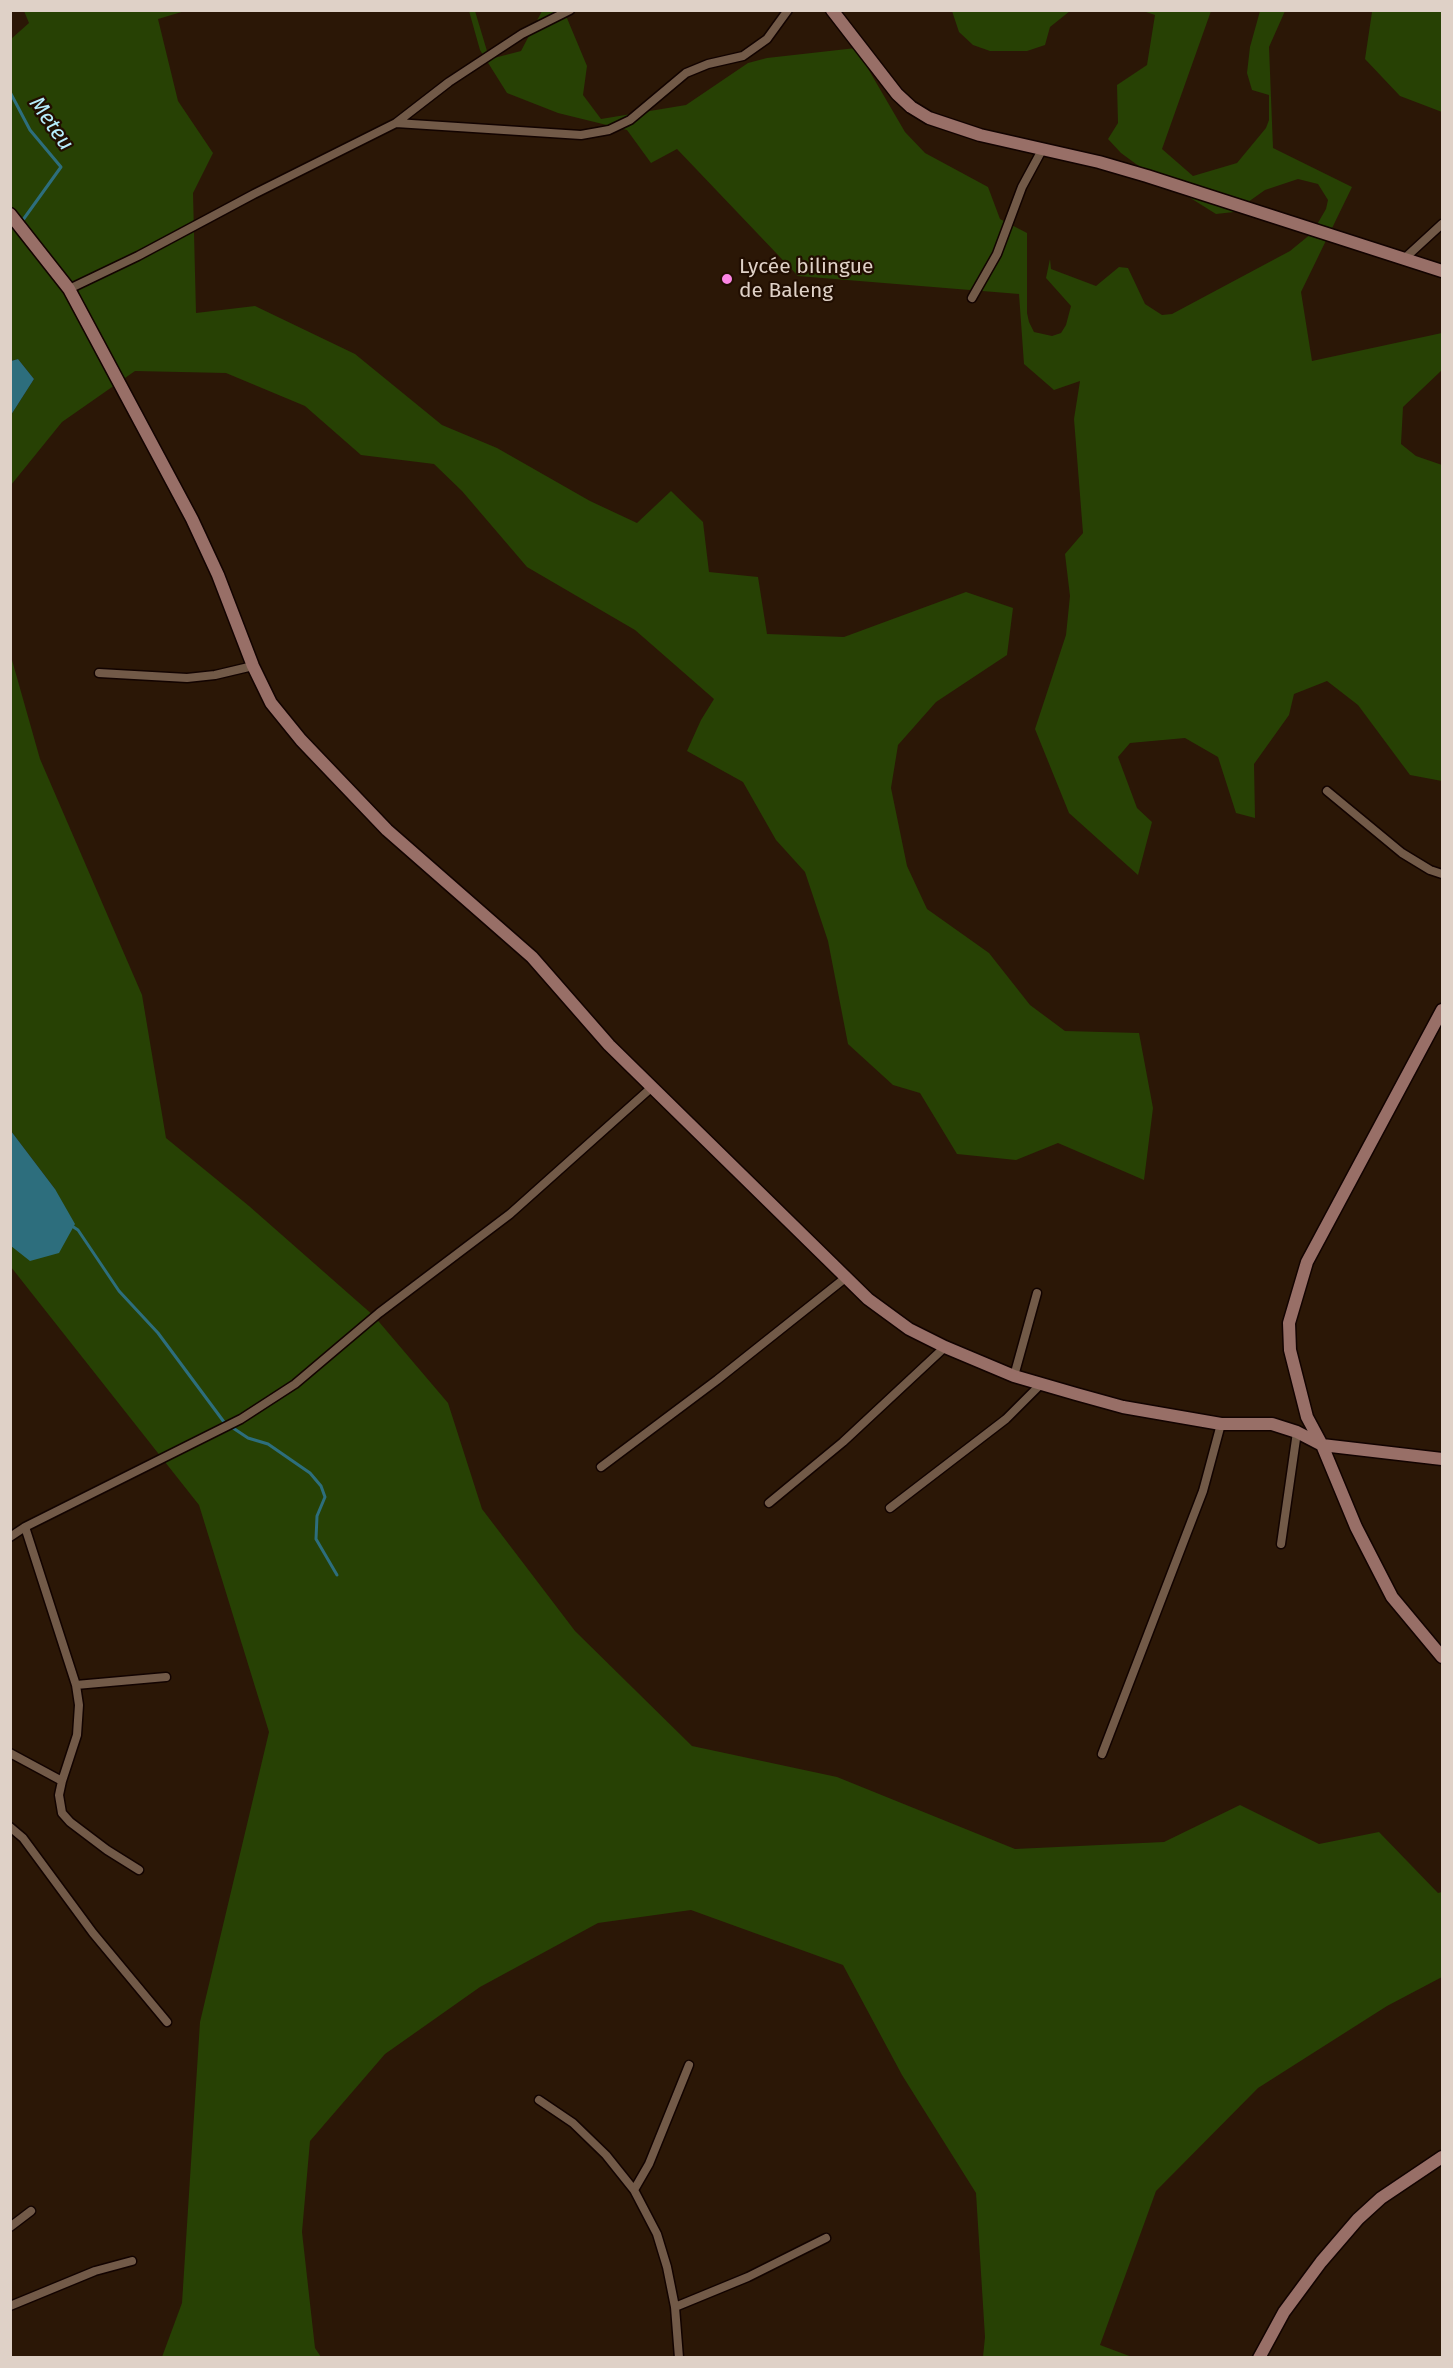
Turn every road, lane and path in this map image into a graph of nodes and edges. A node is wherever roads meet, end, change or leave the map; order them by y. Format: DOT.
graph roads {
  1 [pos="570,10"];
  2 [pos="788,10"];
  3 [pos="832,10"];
  4 [pos="396,123"];
  5 [pos="1042,150"];
  6 [pos="10,214"];
  7 [pos="1443,224"];
  8 [pos="1406,258"];
  9 [pos="1443,271"];
  10 [pos="69,289"];
  11 [pos="972,298"];
  12 [pos="253,666"];
  13 [pos="99,673"];
  14 [pos="1327,791"];
  15 [pos="1443,874"];
  16 [pos="1443,1010"];
  17 [pos="651,1088"];
  18 [pos="844,1279"];
  19 [pos="1037,1293"];
  20 [pos="945,1347"];
  21 [pos="1014,1376"];
  22 [pos="1041,1384"];
  23 [pos="1221,1424"];
  24 [pos="1297,1432"];
  25 [pos="1322,1445"];
  26 [pos="1443,1459"];
  27 [pos="601,1467"];
  28 [pos="769,1503"];
  29 [pos="890,1508"];
  30 [pos="25,1527"];
  31 [pos="10,1537"];
  32 [pos="1281,1544"];
  33 [pos="1443,1658"];
  34 [pos="166,1677"];
  35 [pos="76,1685"];
  36 [pos="10,1753"];
  37 [pos="1102,1754"];
  38 [pos="62,1781"];
  39 [pos="10,1827"];
  40 [pos="139,1870"];
  41 [pos="168,2022"];
  42 [pos="689,2065"];
  43 [pos="539,2100"];
  44 [pos="1443,2157"];
  45 [pos="634,2190"];
  46 [pos="31,2211"];
  47 [pos="10,2227"];
  48 [pos="826,2238"];
  49 [pos="132,2261"];
  50 [pos="10,2306"];
  51 [pos="675,2307"];
  52 [pos="680,2358"];
  53 [pos="1259,2358"];
  1 -- 4 [label="street"];
  2 -- 4 [label="street"];
  3 -- 5 [label="street"];
  4 -- 10 [label="street"];
  5 -- 8 [label="street"];
  5 -- 11 [label="street"];
  6 -- 10 [label="street"];
  7 -- 8 [label="street"];
  8 -- 9 [label="street"];
  10 -- 12 [label="street"];
  12 -- 13 [label="street"];
  12 -- 17 [label="street"];
  14 -- 15 [label="street"];
  16 -- 25 [label="street"];
  17 -- 18 [label="street"];
  17 -- 30 [label="street"];
  18 -- 20 [label="street"];
  18 -- 27 [label="street"];
  19 -- 21 [label="street"];
  20 -- 21 [label="street"];
  20 -- 28 [label="street"];
  21 -- 22 [label="street"];
  22 -- 23 [label="street"];
  22 -- 29 [label="street"];
  23 -- 24 [label="street"];
  23 -- 37 [label="street"];
  24 -- 25 [label="street"];
  24 -- 32 [label="street"];
  25 -- 26 [label="street"];
  25 -- 33 [label="street"];
  30 -- 31 [label="street"];
  30 -- 35 [label="street"];
  34 -- 35 [label="street"];
  35 -- 38 [label="street"];
  36 -- 38 [label="street"];
  38 -- 40 [label="street"];
  39 -- 41 [label="street"];
  42 -- 45 [label="street"];
  43 -- 45 [label="street"];
  44 -- 53 [label="street"];
  45 -- 51 [label="street"];
  46 -- 47 [label="street"];
  48 -- 51 [label="street"];
  49 -- 50 [label="street"];
  51 -- 52 [label="street"];
}
